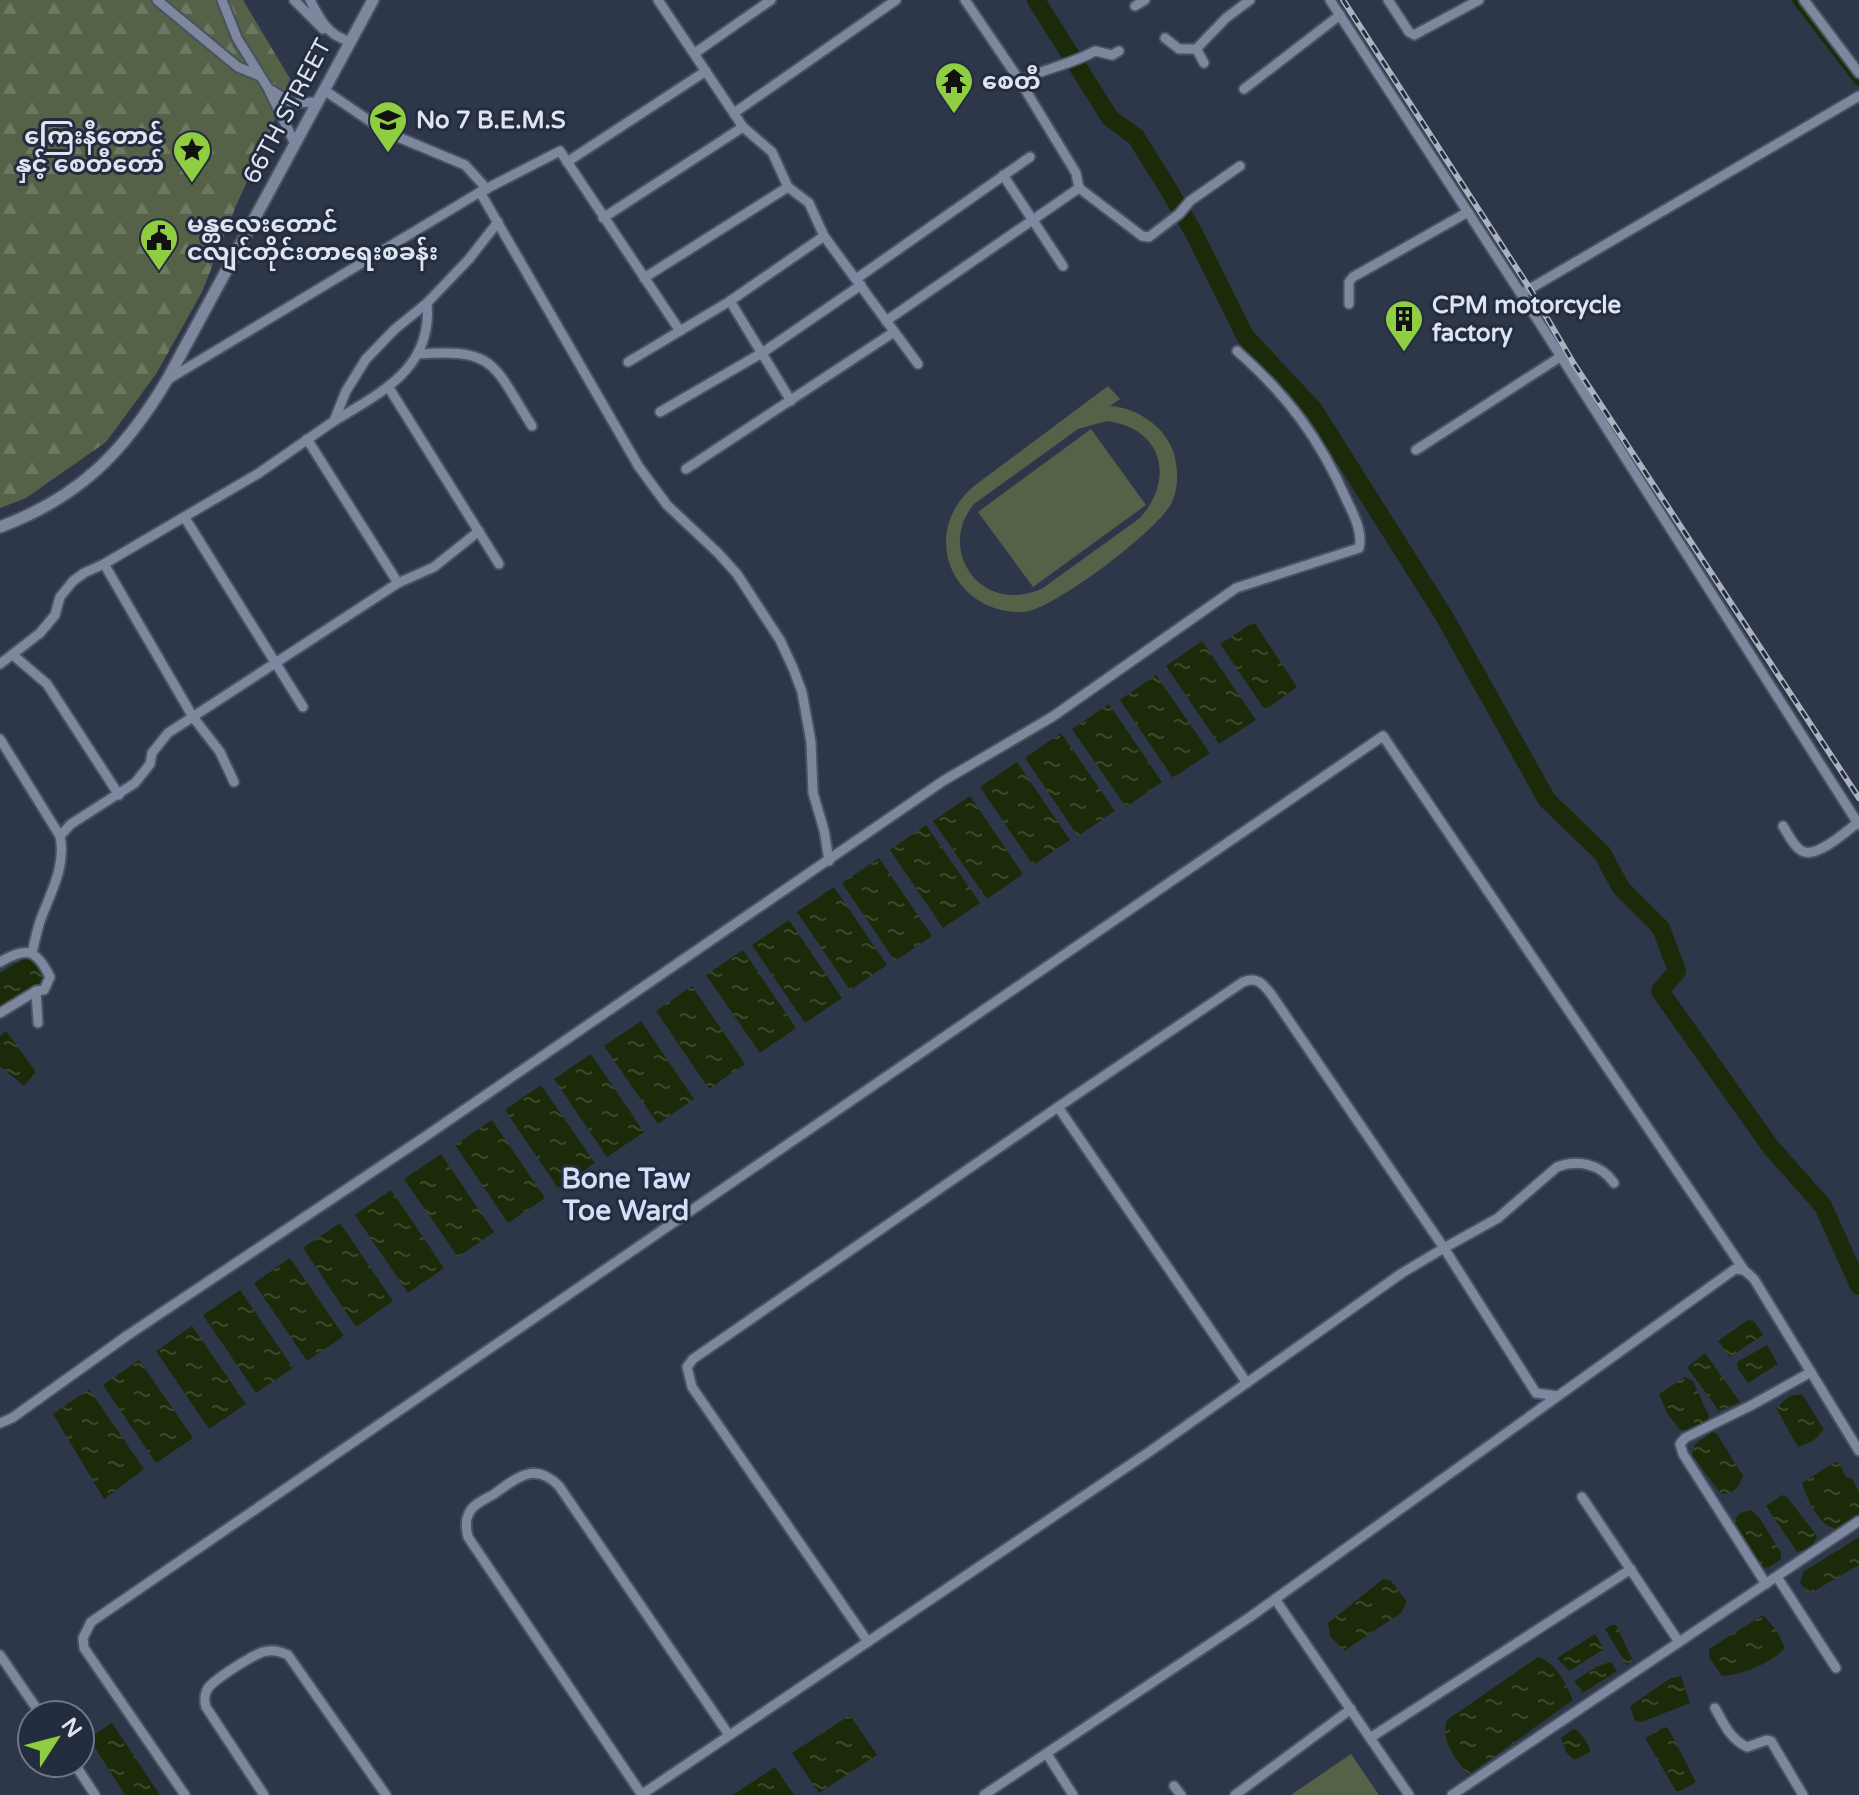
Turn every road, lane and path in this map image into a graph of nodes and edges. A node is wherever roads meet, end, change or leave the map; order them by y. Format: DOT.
graph roads {
  1 [pos="157,0"];
  2 [pos="222,0"];
  3 [pos="294,0"];
  4 [pos="310,0"];
  5 [pos="373,0"];
  6 [pos="658,0"];
  7 [pos="771,0"];
  8 [pos="896,0"];
  9 [pos="965,0"];
  10 [pos="1145,0"];
  11 [pos="1250,0"];
  12 [pos="1330,0"];
  13 [pos="1388,0"];
  14 [pos="1479,0"];
  15 [pos="1804,0"];
  16 [pos="1135,6"];
  17 [pos="1340,15"];
  18 [pos="326,29"];
  19 [pos="1165,38"];
  20 [pos="349,41"];
  21 [pos="1197,49"];
  22 [pos="1119,51"];
  23 [pos="695,53"];
  24 [pos="1204,63"];
  25 [pos="706,71"];
  26 [pos="1859,73"];
  27 [pos="260,76"];
  28 [pos="1020,81"];
  29 [pos="268,88"];
  30 [pos="1244,89"];
  31 [pos="324,90"];
  32 [pos="1859,96"];
  33 [pos="317,102"];
  34 [pos="734,113"];
  35 [pos="743,127"];
  36 [pos="295,144"];
  37 [pos="1030,157"];
  38 [pos="567,162"];
  39 [pos="1240,166"];
  40 [pos="1003,175"];
  41 [pos="788,187"];
  42 [pos="1079,188"];
  43 [pos="484,190"];
  44 [pos="1468,212"];
  45 [pos="603,218"];
  46 [pos="1034,219"];
  47 [pos="498,222"];
  48 [pos="824,236"];
  49 [pos="1063,266"];
  50 [pos="644,278"];
  51 [pos="858,282"];
  52 [pos="1521,294"];
  53 [pos="730,301"];
  54 [pos="427,303"];
  55 [pos="1349,304"];
  56 [pos="886,321"];
  57 [pos="680,331"];
  58 [pos="894,332"];
  59 [pos="1237,351"];
  60 [pos="762,353"];
  61 [pos="418,354"];
  62 [pos="1560,357"];
  63 [pos="628,362"];
  64 [pos="918,364"];
  65 [pos="167,380"];
  66 [pos="389,388"];
  67 [pos="791,401"];
  68 [pos="660,412"];
  69 [pos="334,421"];
  70 [pos="532,426"];
  71 [pos="307,439"];
  72 [pos="1416,450"];
  73 [pos="686,469"];
  74 [pos="185,518"];
  75 [pos="0,527"];
  76 [pos="479,531"];
  77 [pos="104,564"];
  78 [pos="499,564"];
  79 [pos="398,583"];
  80 [pos="13,655"];
  81 [pos="274,662"];
  82 [pos="0,664"];
  83 [pos="303,707"];
  84 [pos="193,717"];
  85 [pos="0,739"];
  86 [pos="234,782"];
  87 [pos="119,795"];
  88 [pos="1858,824"];
  89 [pos="1783,826"];
  90 [pos="60,836"];
  91 [pos="829,861"];
  92 [pos="32,953"];
  93 [pos="0,962"];
  94 [pos="36,991"];
  95 [pos="0,1013"];
  96 [pos="38,1023"];
  97 [pos="1058,1107"];
  98 [pos="1614,1183"];
  99 [pos="1444,1248"];
  100 [pos="1744,1270"];
  101 [pos="1811,1372"];
  102 [pos="1247,1383"];
  103 [pos="1558,1396"];
  104 [pos="0,1423"];
  105 [pos="1859,1451"];
  106 [pos="1582,1497"];
  107 [pos="1859,1521"];
  108 [pos="1631,1569"];
  109 [pos="1777,1577"];
  110 [pos="1766,1584"];
  111 [pos="1275,1599"];
  112 [pos="868,1642"];
  113 [pos="1679,1642"];
  114 [pos="0,1655"];
  115 [pos="1836,1668"];
  116 [pos="30,1699"];
  117 [pos="1715,1708"];
  118 [pos="1351,1709"];
  119 [pos="729,1735"];
  120 [pos="1370,1738"];
  121 [pos="1047,1754"];
  122 [pos="1174,1786"];
  123 [pos="185,1795"];
  124 [pos="264,1795"];
  125 [pos="386,1795"];
  126 [pos="642,1795"];
  127 [pos="984,1795"];
  128 [pos="1073,1795"];
  129 [pos="1181,1795"];
  130 [pos="1235,1795"];
  131 [pos="1409,1795"];
  132 [pos="1452,1795"];
  133 [pos="1803,1795"];
  1 -- 27 [label="street"];
  2 -- 27 [label="street"];
  3 -- 18 [label="street"];
  4 -- 18 [label="street"];
  5 -- 20 [label="street, 66TH STREET"];
  6 -- 23 [label="street"];
  7 -- 23 [label="street"];
  8 -- 34 [label="street"];
  9 -- 28 [label="street"];
  10 -- 16 [label="street"];
  11 -- 21 [label="street"];
  12 -- 17 [label="street"];
  13 -- 14 [label="street"];
  15 -- 26 [label="street"];
  17 -- 30 [label="street"];
  17 -- 44 [label="street"];
  18 -- 20 [label="street"];
  19 -- 21 [label="street"];
  20 -- 31 [label="street, 66TH STREET"];
  21 -- 24 [label="street"];
  22 -- 28 [label="street"];
  23 -- 25 [label="street"];
  25 -- 34 [label="street"];
  25 -- 38 [label="street"];
  27 -- 29 [label="street"];
  28 -- 42 [label="street"];
  29 -- 33 [label="street"];
  29 -- 36 [label="street"];
  31 -- 33 [label="street, 66TH STREET"];
  31 -- 43 [label="street"];
  32 -- 52 [label="street"];
  33 -- 36 [label="street, 66TH STREET"];
  34 -- 35 [label="street"];
  35 -- 41 [label="street"];
  35 -- 45 [label="street"];
  36 -- 65 [label="street, 66TH STREET"];
  37 -- 40 [label="street"];
  38 -- 43 [label="street"];
  38 -- 45 [label="street"];
  39 -- 42 [label="street"];
  40 -- 46 [label="street"];
  40 -- 51 [label="street"];
  41 -- 48 [label="street"];
  41 -- 50 [label="street"];
  42 -- 46 [label="street"];
  43 -- 47 [label="street"];
  43 -- 65 [label="street"];
  44 -- 52 [label="street"];
  44 -- 55 [label="street"];
  45 -- 50 [label="street"];
  46 -- 49 [label="street"];
  46 -- 56 [label="street"];
  47 -- 54 [label="street"];
  47 -- 91 [label="street"];
  48 -- 51 [label="street"];
  48 -- 53 [label="street"];
  50 -- 57 [label="street"];
  51 -- 56 [label="street"];
  51 -- 60 [label="street"];
  52 -- 62 [label="street"];
  53 -- 57 [label="street"];
  53 -- 60 [label="street"];
  54 -- 61 [label="street"];
  54 -- 69 [label="street"];
  56 -- 58 [label="street"];
  57 -- 63 [label="street"];
  58 -- 64 [label="street"];
  58 -- 67 [label="street"];
  59 -- 91 [label="street"];
  60 -- 67 [label="street"];
  60 -- 68 [label="street"];
  61 -- 66 [label="street"];
  61 -- 70 [label="street"];
  62 -- 72 [label="street"];
  62 -- 88 [label="street"];
  65 -- 75 [label="street, 66TH STREET"];
  66 -- 69 [label="street"];
  66 -- 76 [label="street"];
  67 -- 73 [label="street"];
  69 -- 71 [label="street"];
  71 -- 74 [label="street"];
  71 -- 79 [label="street"];
  74 -- 77 [label="street"];
  74 -- 81 [label="street"];
  76 -- 78 [label="street"];
  76 -- 79 [label="street"];
  77 -- 80 [label="street"];
  77 -- 84 [label="street"];
  79 -- 81 [label="street"];
  80 -- 82 [label="street"];
  80 -- 87 [label="street"];
  81 -- 83 [label="street"];
  81 -- 84 [label="street"];
  84 -- 86 [label="street"];
  84 -- 87 [label="street"];
  85 -- 90 [label="street"];
  87 -- 90 [label="street"];
  88 -- 89 [label="street"];
  90 -- 92 [label="street"];
  91 -- 104 [label="street"];
  92 -- 93 [label="street"];
  92 -- 94 [label="street"];
  94 -- 95 [label="street"];
  94 -- 96 [label="street"];
  97 -- 99 [label="street"];
  97 -- 102 [label="street"];
  97 -- 112 [label="street"];
  98 -- 99 [label="street"];
  99 -- 102 [label="street"];
  99 -- 103 [label="street"];
  100 -- 101 [label="street"];
  100 -- 103 [label="street"];
  100 -- 123 [label="street"];
  101 -- 105 [label="street"];
  101 -- 110 [label="street"];
  102 -- 112 [label="street"];
  103 -- 111 [label="street"];
  106 -- 108 [label="street"];
  107 -- 109 [label="street"];
  108 -- 113 [label="street"];
  108 -- 120 [label="street"];
  109 -- 110 [label="street"];
  109 -- 115 [label="street"];
  110 -- 113 [label="street"];
  111 -- 118 [label="street"];
  111 -- 121 [label="street"];
  112 -- 119 [label="street"];
  113 -- 132 [label="street"];
  114 -- 116 [label="street"];
  117 -- 133 [label="street"];
  118 -- 120 [label="street"];
  118 -- 130 [label="street"];
  119 -- 126 [label="street"];
  119 -- 126 [label="street"];
  120 -- 131 [label="street"];
  121 -- 127 [label="street"];
  121 -- 128 [label="street"];
  122 -- 129 [label="street"];
  124 -- 125 [label="street"];
}
